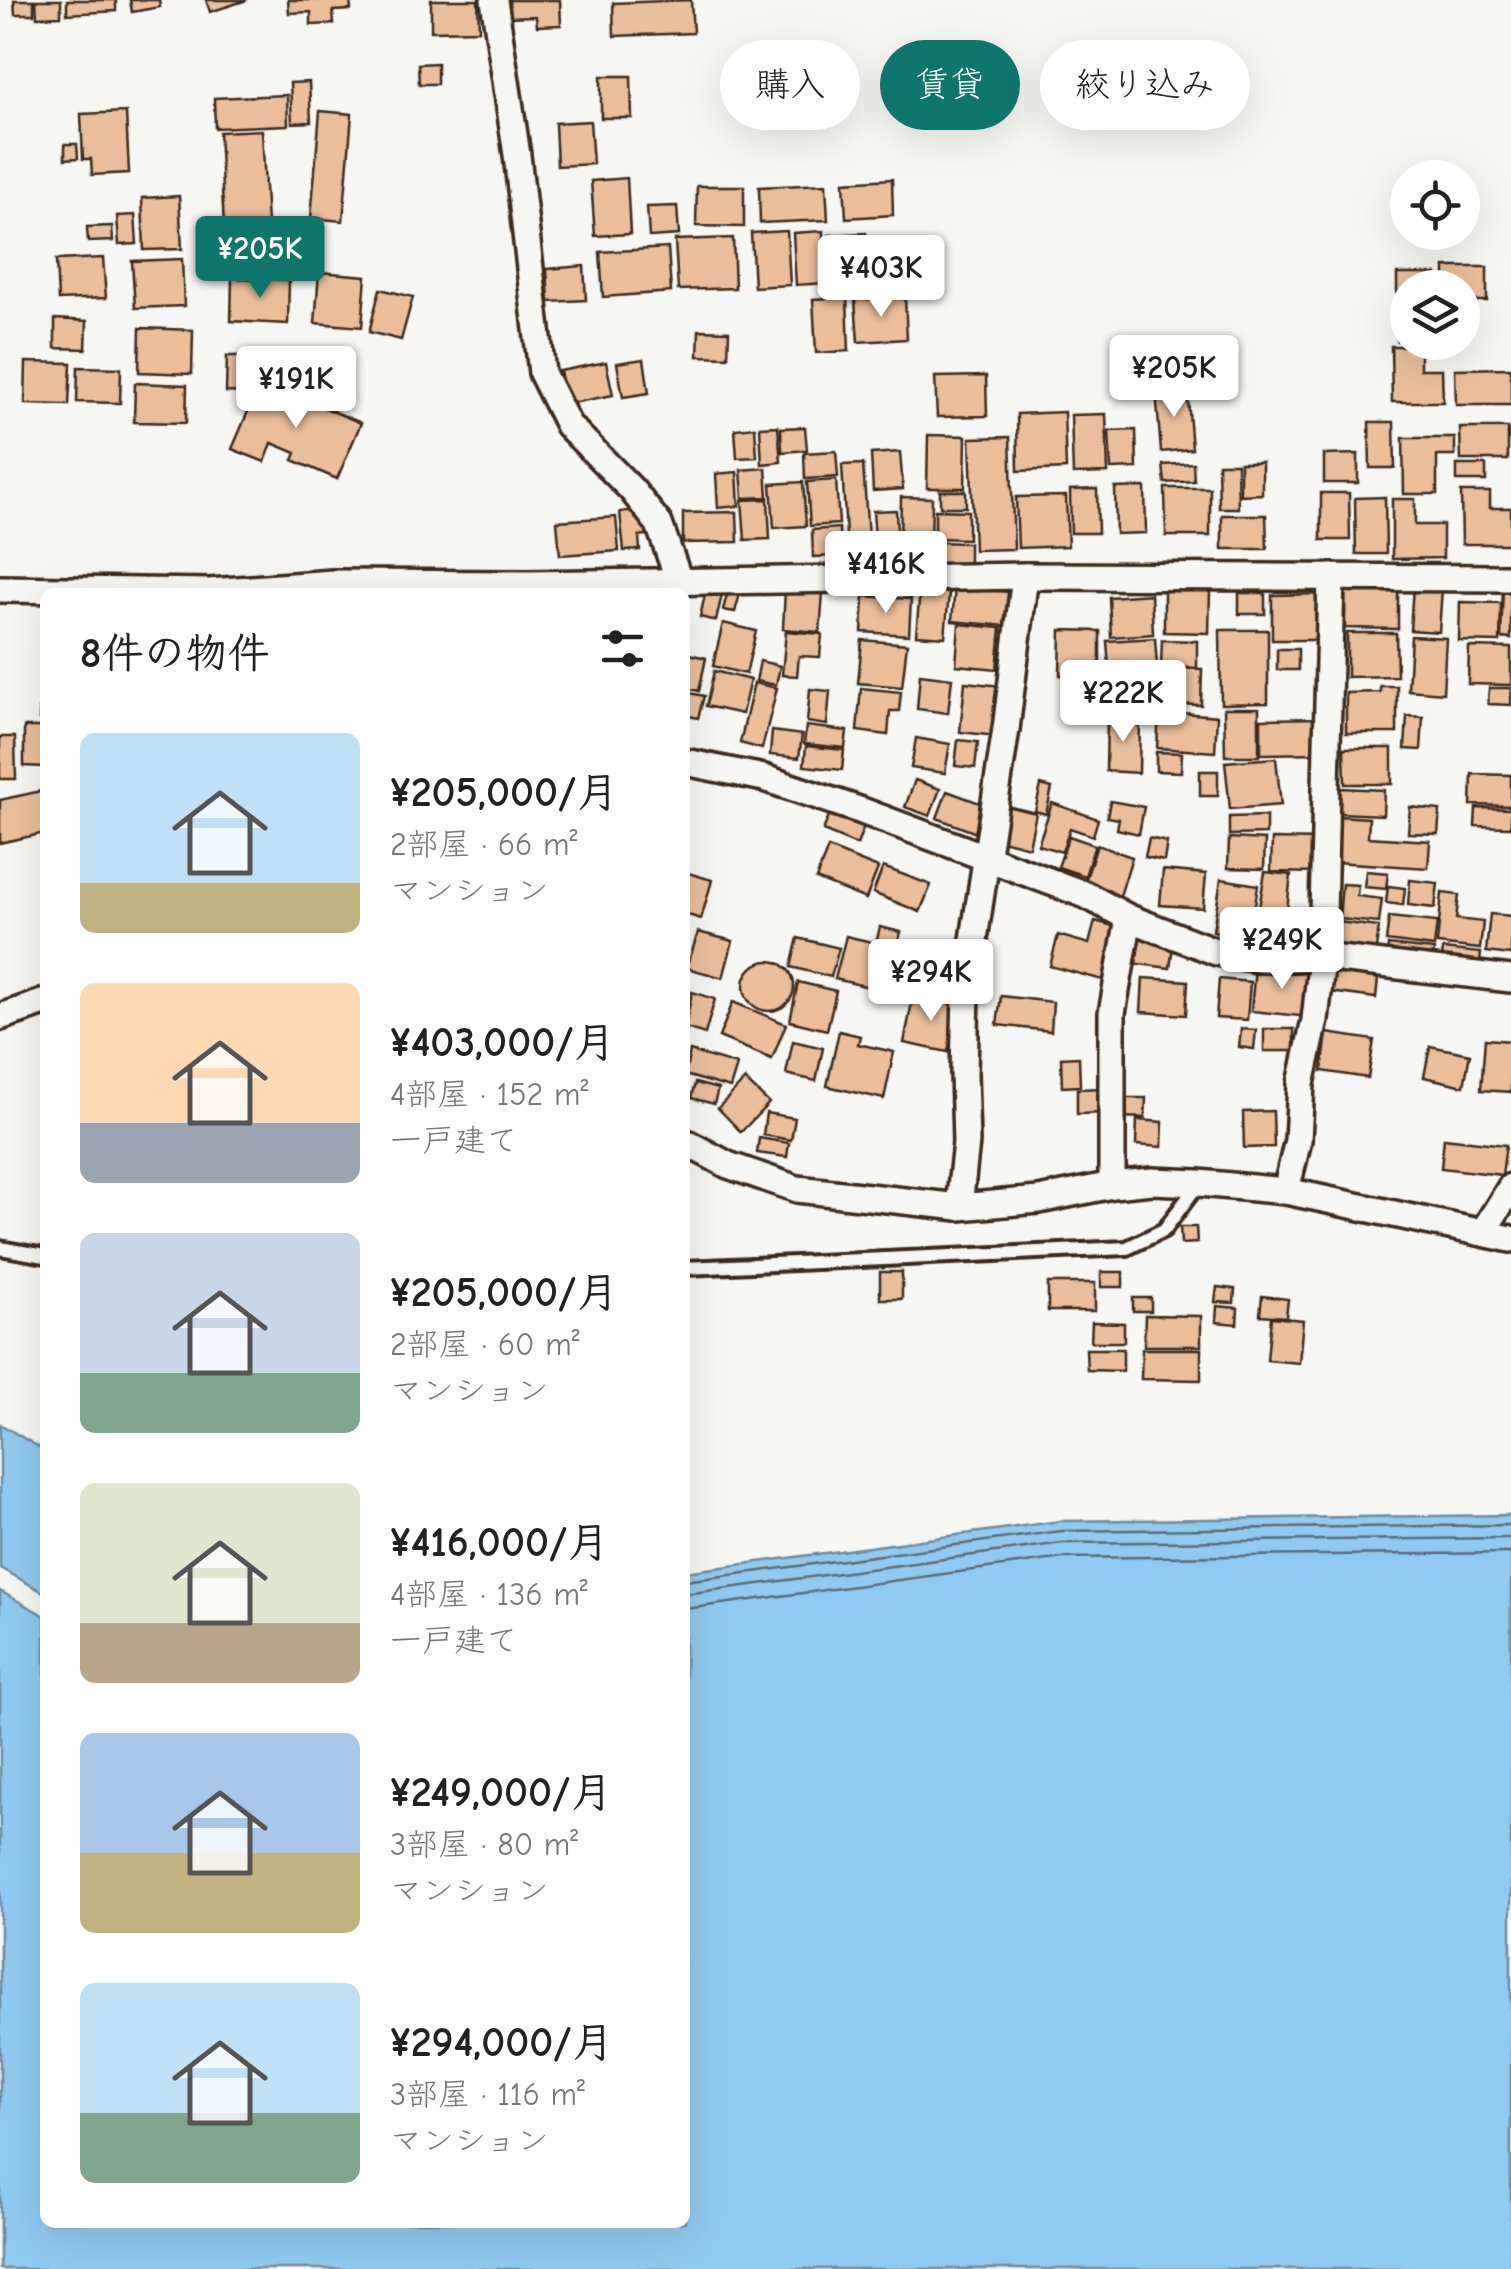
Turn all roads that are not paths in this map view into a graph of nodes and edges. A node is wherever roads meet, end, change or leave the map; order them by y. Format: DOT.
graph roads {
  1 [pos="494,0"];
  2 [pos="1025,576"];
  3 [pos="1332,577"];
  4 [pos="1511,578"];
  5 [pos="665,585"];
  6 [pos="265,588"];
  7 [pos="0,590"];
  8 [pos="40,590"];
  9 [pos="690,763"];
  10 [pos="986,856"];
  11 [pos="1128,918"];
  12 [pos="1322,958"];
  13 [pos="1511,979"];
  14 [pos="40,1004"];
  15 [pos="0,1017"];
  16 [pos="690,1145"];
  17 [pos="1199,1183"];
  18 [pos="1112,1185"];
  19 [pos="1511,1187"];
  20 [pos="1286,1190"];
  21 [pos="959,1208"];
  22 [pos="1483,1232"];
  23 [pos="1511,1239"];
  24 [pos="0,1248"];
  25 [pos="40,1255"];
  26 [pos="690,1268"];
  1 -- 5 [label="street"];
  2 -- 3 [label="street"];
  2 -- 5 [label="street"];
  2 -- 10 [label="street"];
  3 -- 4 [label="street"];
  3 -- 12 [label="street"];
  5 -- 6 [label="street"];
  7 -- 8 [label="street"];
  9 -- 10 [label="street"];
  10 -- 11 [label="street"];
  10 -- 21 [label="street"];
  11 -- 12 [label="street"];
  11 -- 18 [label="street"];
  12 -- 13 [label="street"];
  12 -- 20 [label="street"];
  14 -- 15 [label="street"];
  16 -- 21 [label="street"];
  17 -- 18 [label="street"];
  17 -- 20 [label="street"];
  17 -- 26 [label="lane"];
  18 -- 21 [label="street"];
  19 -- 22 [label="street"];
  20 -- 22 [label="street"];
  22 -- 23 [label="street"];
  24 -- 25 [label="lane"];
}
